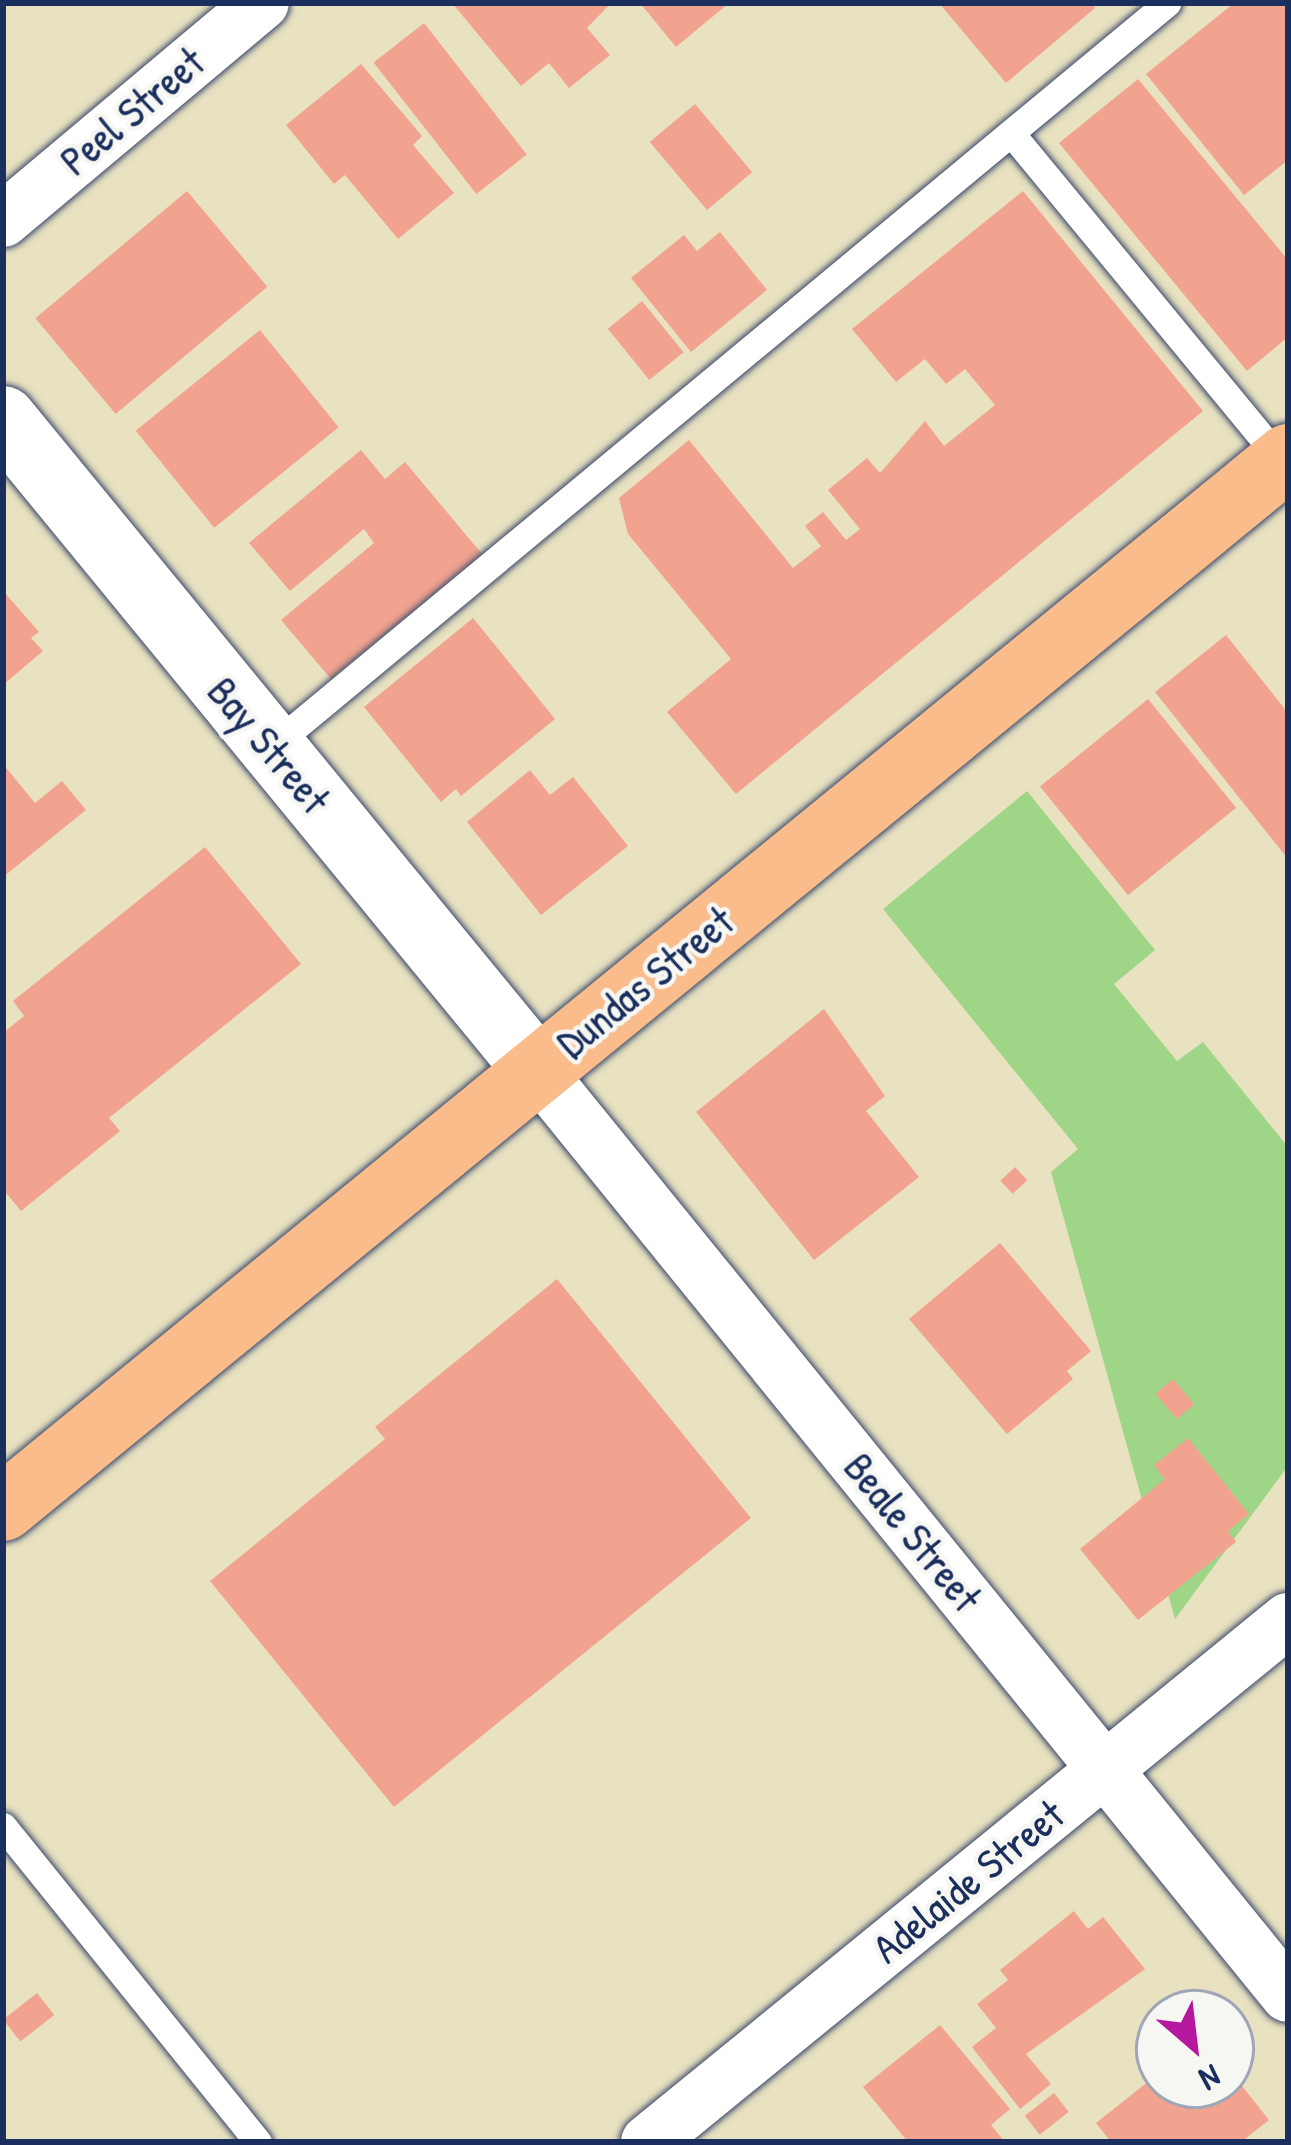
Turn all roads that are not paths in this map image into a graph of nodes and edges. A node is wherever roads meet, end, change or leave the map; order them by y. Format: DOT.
graph roads {
  1 [pos="262,3"];
  2 [pos="1167,3"];
  3 [pos="1011,133"];
  4 [pos="3,220"];
  5 [pos="3,419"];
  6 [pos="1285,460"];
  7 [pos="271,747"];
  8 [pos="537,1070"];
  9 [pos="3,1508"];
  10 [pos="1288,1620"];
  11 [pos="1105,1768"];
  12 [pos="3,1826"];
  13 [pos="1288,1995"];
  14 [pos="258,2142"];
  15 [pos="648,2142"];
  1 -- 4 [label="street, Peel Street"];
  2 -- 3 [label="lane"];
  3 -- 6 [label="lane"];
  3 -- 7 [label="lane"];
  5 -- 7 [label="street, Bay Street"];
  6 -- 8 [label="main road, Dundas Street"];
  7 -- 8 [label="street, Bay Street"];
  8 -- 9 [label="main road, Dundas Street"];
  8 -- 11 [label="street, Beale Street"];
  10 -- 11 [label="street, Adelaide Street"];
  11 -- 13 [label="street, Beale Street"];
  11 -- 15 [label="street, Adelaide Street"];
  12 -- 14 [label="lane"];
}
